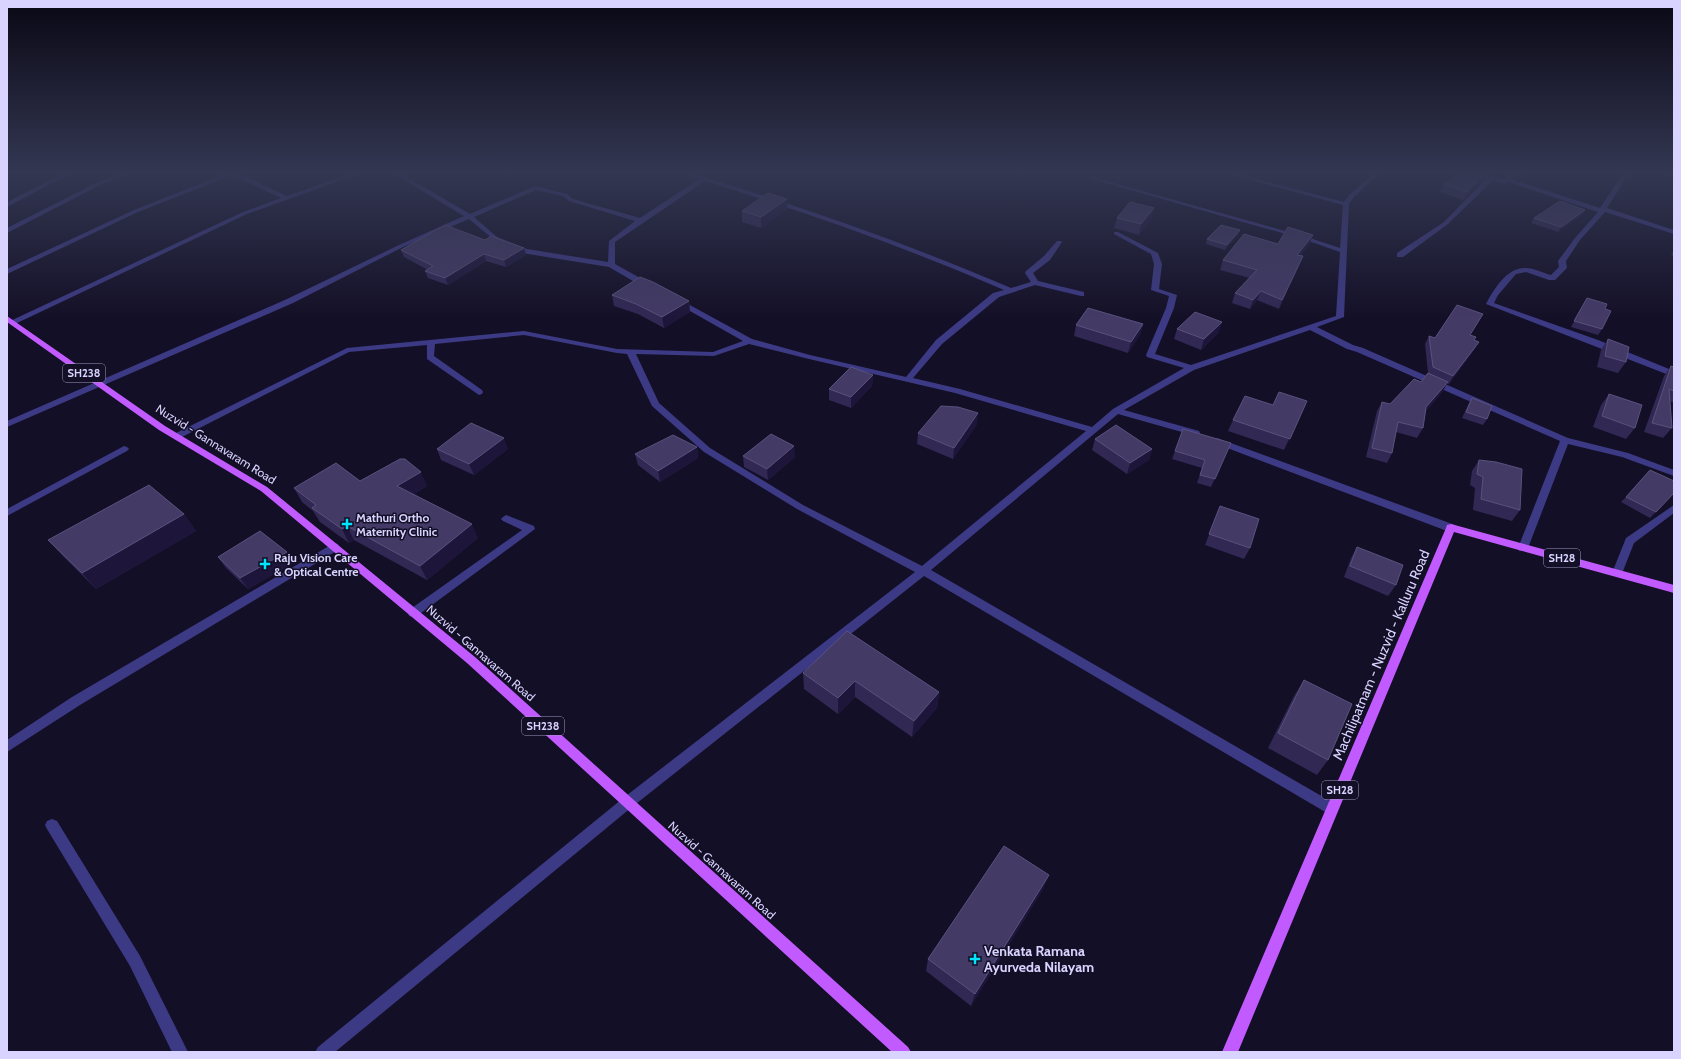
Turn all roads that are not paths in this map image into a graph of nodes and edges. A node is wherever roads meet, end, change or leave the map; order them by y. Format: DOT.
graph roads {
  1 [pos="26,221"];
  2 [pos="114,221"];
  3 [pos="227,221"];
  4 [pos="458,221"];
  5 [pos="477,221"];
  6 [pos="641,221"];
  7 [pos="831,221"];
  8 [pos="1247,221"];
  9 [pos="1345,221"];
  10 [pos="1448,221"];
  11 [pos="1593,221"];
  12 [pos="1639,221"];
  13 [pos="7,231"];
  14 [pos="1674,232"];
  15 [pos="1116,233"];
  16 [pos="1059,242"];
  17 [pos="1343,251"];
  18 [pos="1400,255"];
  19 [pos="611,265"];
  20 [pos="7,272"];
  21 [pos="1035,283"];
  22 [pos="657,290"];
  23 [pos="1010,290"];
  24 [pos="1082,294"];
  25 [pos="670,296"];
  26 [pos="10,320"];
  27 [pos="1310,327"];
  28 [pos="749,340"];
  29 [pos="431,342"];
  30 [pos="630,351"];
  31 [pos="1191,368"];
  32 [pos="1674,374"];
  33 [pos="908,379"];
  34 [pos="99,384"];
  35 [pos="479,392"];
  36 [pos="1116,412"];
  37 [pos="7,424"];
  38 [pos="1093,430"];
  39 [pos="177,436"];
  40 [pos="1565,440"];
  41 [pos="124,449"];
  42 [pos="1674,473"];
  43 [pos="1674,508"];
  44 [pos="7,514"];
  45 [pos="506,519"];
  46 [pos="1451,528"];
  47 [pos="334,547"];
  48 [pos="1522,548"];
  49 [pos="923,571"];
  50 [pos="1617,573"];
  51 [pos="1674,589"];
  52 [pos="413,613"];
  53 [pos="7,747"];
  54 [pos="627,803"];
  55 [pos="1332,809"];
  56 [pos="52,825"];
  57 [pos="180,1052"];
  58 [pos="323,1052"];
  59 [pos="903,1052"];
  60 [pos="1230,1052"];
  1 -- 13 [label="street"];
  2 -- 20 [label="street"];
  3 -- 26 [label="street"];
  4 -- 34 [label="street"];
  5 -- 19 [label="street"];
  6 -- 19 [label="street"];
  7 -- 23 [label="street"];
  8 -- 17 [label="street"];
  9 -- 17 [label="street"];
  10 -- 18 [label="street"];
  11 -- 32 [label="street"];
  12 -- 14 [label="street"];
  15 -- 31 [label="street"];
  16 -- 21 [label="street"];
  17 -- 27 [label="street"];
  19 -- 22 [label="street"];
  21 -- 23 [label="street"];
  21 -- 24 [label="street"];
  23 -- 33 [label="street"];
  25 -- 28 [label="street"];
  26 -- 34 [label="main road, Nuzvid - Gannavaram Road / SH238"];
  27 -- 31 [label="street"];
  27 -- 40 [label="street"];
  28 -- 30 [label="street"];
  28 -- 33 [label="street"];
  29 -- 30 [label="street"];
  29 -- 35 [label="street"];
  29 -- 39 [label="street"];
  30 -- 49 [label="street"];
  31 -- 36 [label="street"];
  33 -- 38 [label="street"];
  34 -- 37 [label="street"];
  34 -- 39 [label="main road, Nuzvid - Gannavaram Road / SH238"];
  36 -- 38 [label="street"];
  36 -- 46 [label="street"];
  38 -- 49 [label="street"];
  39 -- 47 [label="main road, Nuzvid - Gannavaram Road / SH238"];
  40 -- 42 [label="street"];
  40 -- 48 [label="street"];
  41 -- 44 [label="street"];
  43 -- 50 [label="street"];
  45 -- 52 [label="street"];
  46 -- 48 [label="main road, SH28"];
  46 -- 55 [label="main road, Machilipatnam - Nuzvid - Kalluru Road / SH28"];
  47 -- 52 [label="main road, Nuzvid - Gannavaram Road / SH238"];
  47 -- 53 [label="street"];
  48 -- 50 [label="main road, SH28"];
  49 -- 54 [label="street"];
  49 -- 55 [label="street"];
  50 -- 51 [label="main road, SH28"];
  52 -- 54 [label="main road, Nuzvid - Gannavaram Road / SH238"];
  54 -- 58 [label="street"];
  54 -- 59 [label="main road, Nuzvid - Gannavaram Road / SH238"];
  55 -- 60 [label="main road, Machilipatnam - Nuzvid - Kalluru Road / SH28"];
  56 -- 57 [label="street"];
}
